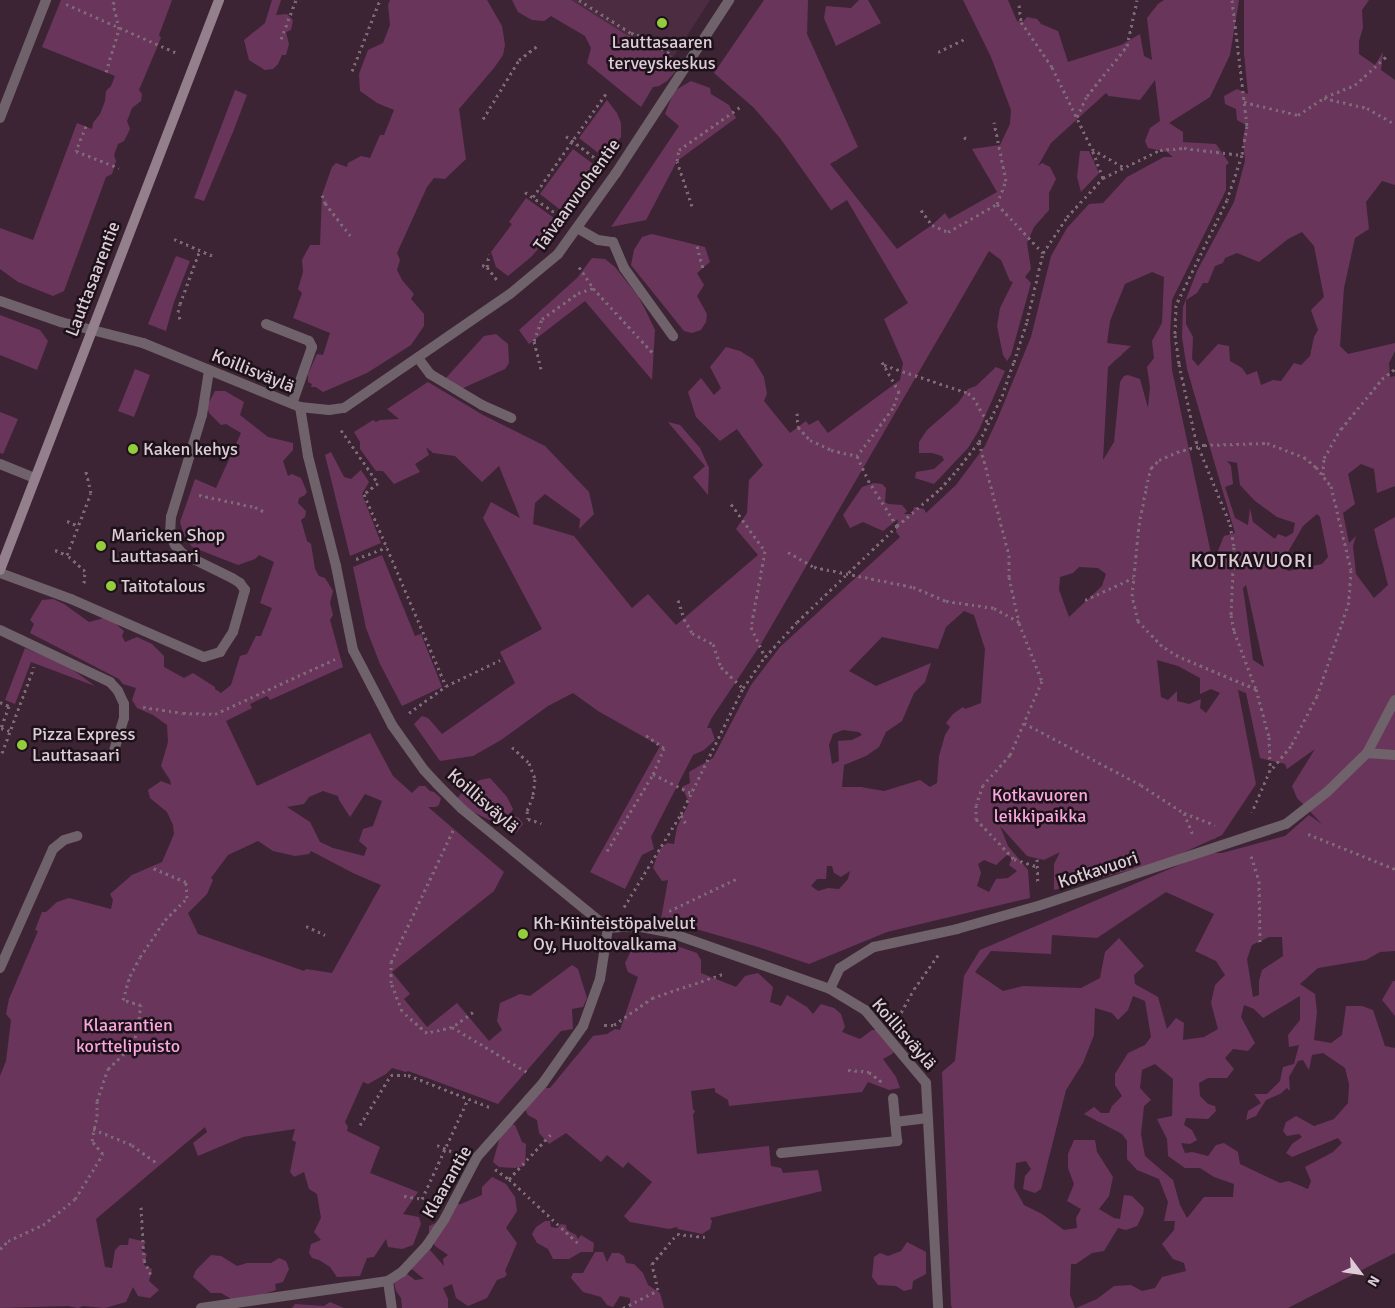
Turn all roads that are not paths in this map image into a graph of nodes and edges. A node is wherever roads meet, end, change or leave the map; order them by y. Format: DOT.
graph roads {
  1 [pos="46,0"];
  2 [pos="219,0"];
  3 [pos="729,0"];
  4 [pos="0,118"];
  5 [pos="577,228"];
  6 [pos="0,302"];
  7 [pos="266,324"];
  8 [pos="90,330"];
  9 [pos="673,336"];
  10 [pos="418,358"];
  11 [pos="209,371"];
  12 [pos="296,405"];
  13 [pos="512,418"];
  14 [pos="0,464"];
  15 [pos="34,478"];
  16 [pos="0,571"];
  17 [pos="0,630"];
  18 [pos="1395,700"];
  19 [pos="1367,753"];
  20 [pos="1395,755"];
  21 [pos="112,758"];
  22 [pos="77,836"];
  23 [pos="608,928"];
  24 [pos="0,968"];
  25 [pos="830,989"];
  26 [pos="891,1093"];
  27 [pos="928,1118"];
  28 [pos="895,1122"];
  29 [pos="780,1153"];
  30 [pos="388,1281"];
  31 [pos="201,1308"];
  32 [pos="392,1308"];
  33 [pos="938,1308"];
  1 -- 4 [label="street"];
  2 -- 8 [label="main road, Lauttasaarentie"];
  3 -- 5 [label="street, Taivaanvuohentie"];
  5 -- 9 [label="street"];
  5 -- 10 [label="street, Taivaanvuohentie"];
  6 -- 8 [label="street, Koillisväylä"];
  7 -- 12 [label="street"];
  8 -- 11 [label="street, Koillisväylä"];
  8 -- 15 [label="main road, Lauttasaarentie"];
  10 -- 12 [label="street, Taivaanvuohentie"];
  10 -- 13 [label="street"];
  11 -- 12 [label="street, Koillisväylä"];
  11 -- 16 [label="street"];
  12 -- 23 [label="street, Koillisväylä"];
  14 -- 15 [label="street"];
  15 -- 16 [label="main road, Lauttasaarentie"];
  17 -- 21 [label="street"];
  18 -- 19 [label="street, Kotkavuori"];
  19 -- 20 [label="street"];
  19 -- 25 [label="street, Kotkavuori"];
  22 -- 24 [label="street"];
  23 -- 25 [label="street, Koillisväylä"];
  23 -- 30 [label="street, Klaarantie"];
  25 -- 27 [label="street, Koillisväylä"];
  26 -- 28 [label="street"];
  27 -- 28 [label="street"];
  27 -- 33 [label="street, Koillisväylä"];
  28 -- 29 [label="street"];
  30 -- 31 [label="street, Klaarantie"];
  30 -- 32 [label="street"];
}
